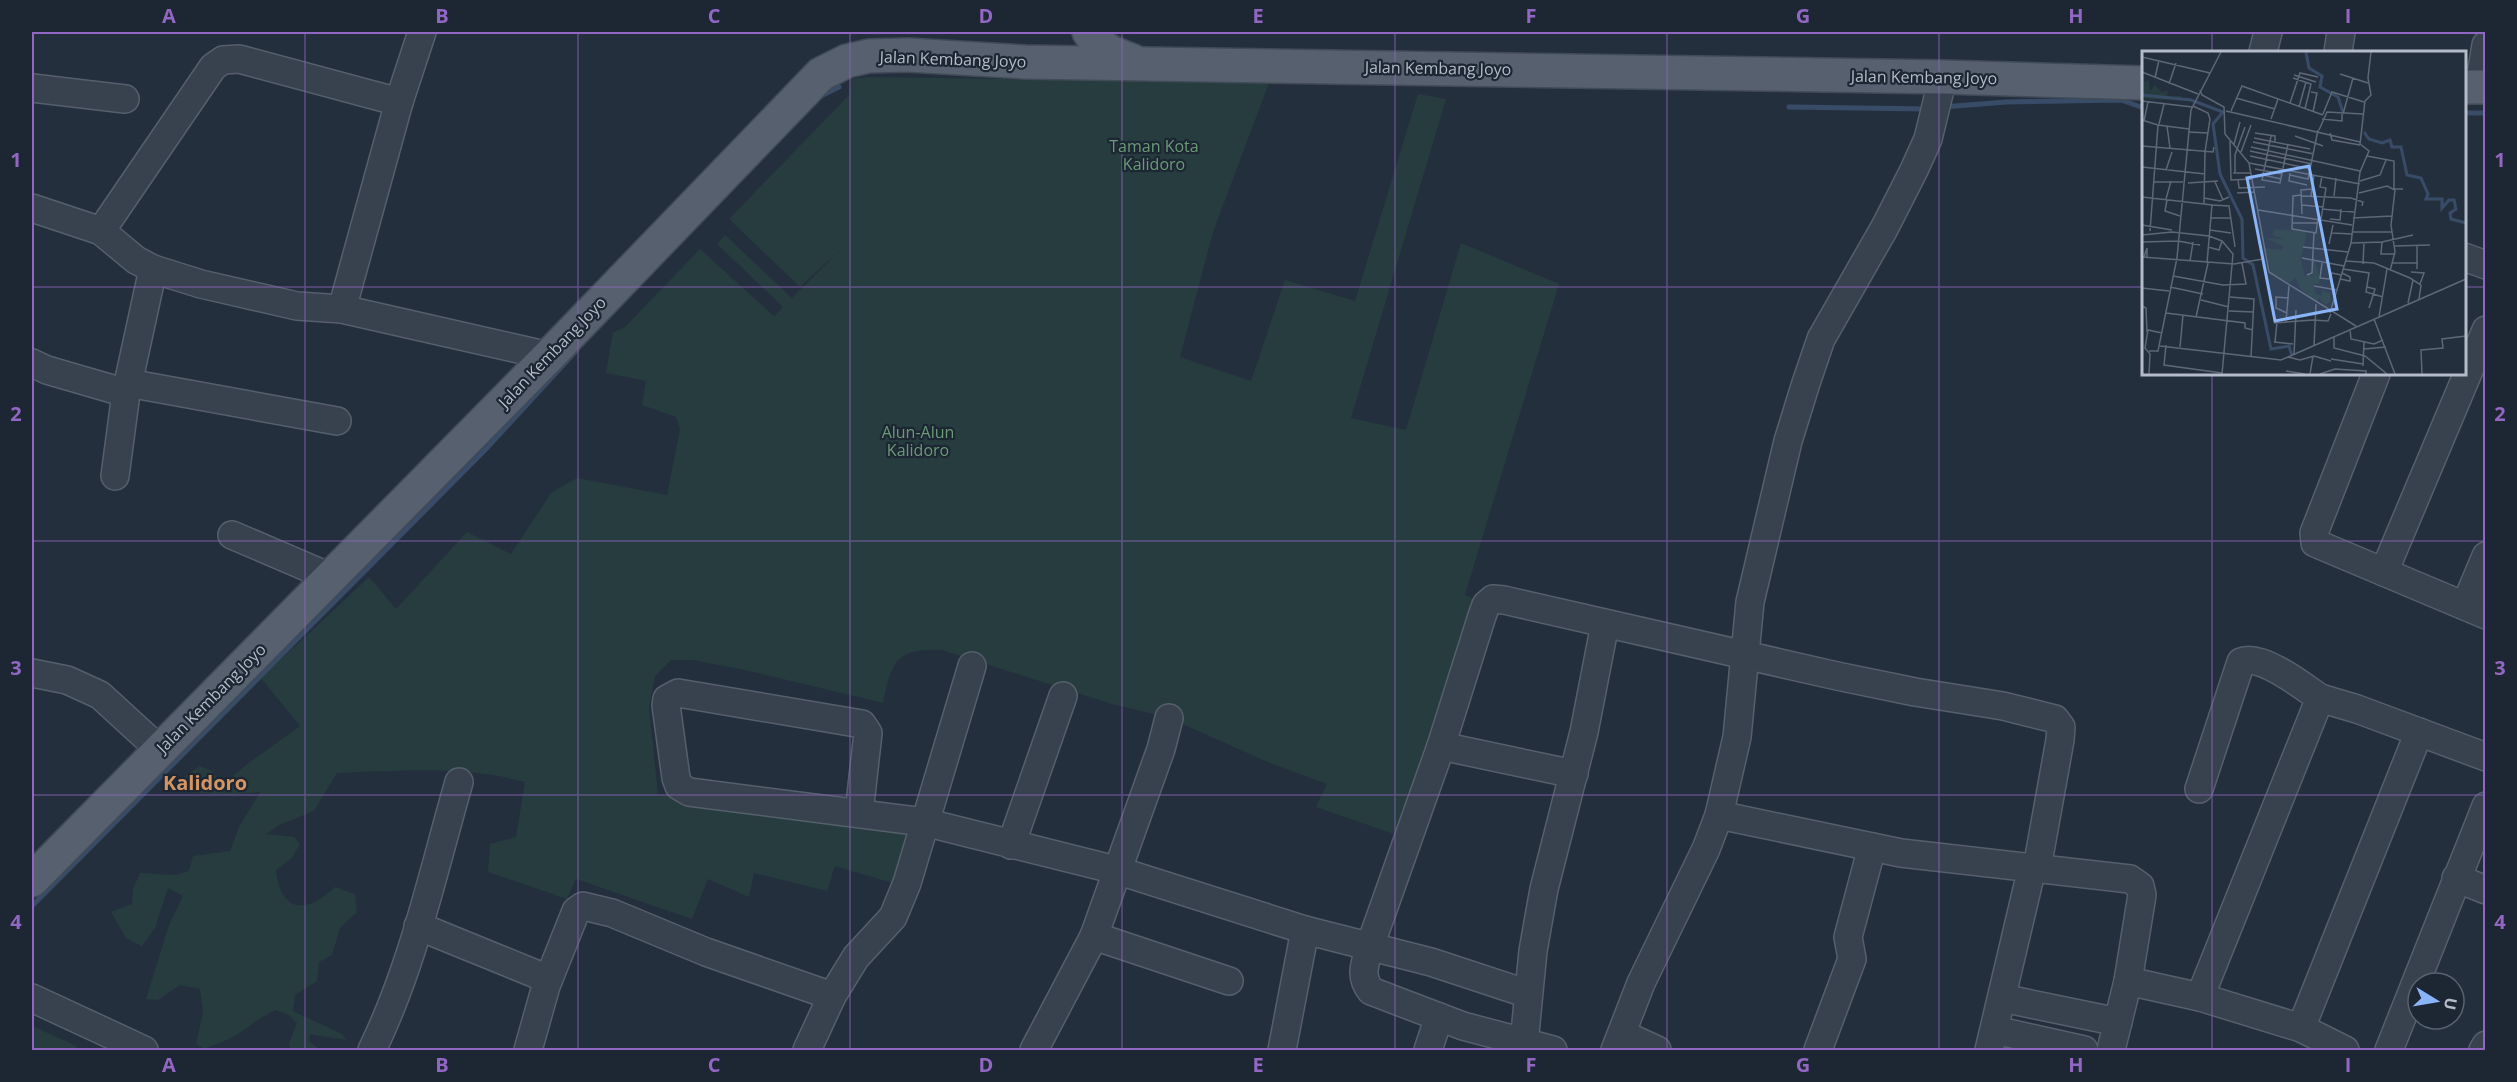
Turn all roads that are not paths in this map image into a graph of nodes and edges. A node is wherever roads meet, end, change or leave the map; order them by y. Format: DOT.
graph roads {
  1 [pos="422,32"];
  2 [pos="1071,32"];
  3 [pos="1089,32"];
  4 [pos="2268,32"];
  5 [pos="2341,32"];
  6 [pos="2486,45"];
  7 [pos="2263,51"];
  8 [pos="2338,51"];
  9 [pos="1025,62"];
  10 [pos="1140,63"];
  11 [pos="1943,77"];
  12 [pos="2142,82"];
  13 [pos="2476,87"];
  14 [pos="32,88"];
  15 [pos="125,99"];
  16 [pos="399,102"];
  17 [pos="32,208"];
  18 [pos="101,231"];
  19 [pos="2466,258"];
  20 [pos="2486,265"];
  21 [pos="153,269"];
  22 [pos="342,309"];
  23 [pos="2486,330"];
  24 [pos="549,356"];
  25 [pos="32,363"];
  26 [pos="2376,375"];
  27 [pos="127,388"];
  28 [pos="338,421"];
  29 [pos="115,476"];
  30 [pos="232,535"];
  31 [pos="2486,556"];
  32 [pos="2384,573"];
  33 [pos="330,578"];
  34 [pos="2475,610"];
  35 [pos="1605,624"];
  36 [pos="1746,655"];
  37 [pos="972,666"];
  38 [pos="32,673"];
  39 [pos="1064,696"];
  40 [pos="2320,698"];
  41 [pos="1169,718"];
  42 [pos="2419,732"];
  43 [pos="1441,746"];
  44 [pos="160,750"];
  45 [pos="2486,757"];
  46 [pos="1574,774"];
  47 [pos="459,782"];
  48 [pos="2199,789"];
  49 [pos="2486,806"];
  50 [pos="859,813"];
  51 [pos="1719,815"];
  52 [pos="924,822"];
  53 [pos="1011,845"];
  54 [pos="1872,847"];
  55 [pos="2035,868"];
  56 [pos="1116,870"];
  57 [pos="2456,878"];
  58 [pos="32,880"];
  59 [pos="2486,890"];
  60 [pos="418,926"];
  61 [pos="1305,930"];
  62 [pos="1094,936"];
  63 [pos="1370,946"];
  64 [pos="548,979"];
  65 [pos="1229,981"];
  66 [pos="2128,981"];
  67 [pos="1528,994"];
  68 [pos="832,996"];
  69 [pos="2200,997"];
  70 [pos="32,998"];
  71 [pos="2002,998"];
  72 [pos="1439,1017"];
  73 [pos="2118,1023"];
  74 [pos="2301,1028"];
  75 [pos="1992,1040"];
  76 [pos="1618,1042"];
  77 [pos="1524,1043"];
  78 [pos="2486,1045"];
  79 [pos="144,1050"];
  80 [pos="372,1050"];
  81 [pos="528,1050"];
  82 [pos="807,1050"];
  83 [pos="1034,1050"];
  84 [pos="1282,1050"];
  85 [pos="1428,1050"];
  86 [pos="1553,1050"];
  87 [pos="1657,1050"];
  88 [pos="1818,1050"];
  89 [pos="2084,1050"];
  90 [pos="2111,1050"];
  91 [pos="2345,1050"];
  92 [pos="2389,1050"];
  93 [pos="2483,1050"];
  1 -- 16 [label="street"];
  2 -- 9 [label="main road"];
  3 -- 10 [label="main road"];
  4 -- 7 [label="street"];
  5 -- 8 [label="street"];
  6 -- 13 [label="street"];
  9 -- 10 [label="main road, Jalan Kembang Joyo"];
  9 -- 24 [label="main road, Jalan Kembang Joyo"];
  10 -- 11 [label="main road, Jalan Kembang Joyo"];
  11 -- 12 [label="main road, Jalan Kembang Joyo"];
  11 -- 36 [label="street"];
  14 -- 15 [label="street"];
  16 -- 18 [label="street"];
  16 -- 22 [label="street"];
  17 -- 18 [label="street"];
  18 -- 21 [label="street"];
  19 -- 20 [label="street"];
  21 -- 22 [label="street"];
  21 -- 27 [label="street"];
  22 -- 24 [label="street"];
  23 -- 32 [label="street"];
  24 -- 33 [label="main road, Jalan Kembang Joyo"];
  25 -- 27 [label="street"];
  26 -- 32 [label="street"];
  27 -- 28 [label="street"];
  27 -- 29 [label="street"];
  30 -- 33 [label="street"];
  31 -- 34 [label="street"];
  32 -- 34 [label="street"];
  33 -- 44 [label="main road, Jalan Kembang Joyo"];
  35 -- 36 [label="street"];
  35 -- 43 [label="street"];
  35 -- 46 [label="street"];
  36 -- 51 [label="street"];
  36 -- 55 [label="street"];
  37 -- 52 [label="street"];
  38 -- 44 [label="street"];
  39 -- 53 [label="street"];
  40 -- 42 [label="street"];
  40 -- 48 [label="street"];
  40 -- 69 [label="street"];
  41 -- 56 [label="street"];
  42 -- 45 [label="street"];
  42 -- 74 [label="street"];
  43 -- 46 [label="street"];
  43 -- 63 [label="street"];
  44 -- 58 [label="main road, Jalan Kembang Joyo"];
  46 -- 67 [label="street"];
  47 -- 60 [label="street"];
  49 -- 57 [label="street"];
  50 -- 50 [label="street"];
  50 -- 52 [label="street"];
  51 -- 54 [label="street"];
  51 -- 76 [label="street"];
  52 -- 53 [label="street"];
  52 -- 68 [label="street"];
  53 -- 56 [label="street"];
  54 -- 55 [label="street"];
  54 -- 88 [label="street"];
  55 -- 66 [label="street"];
  55 -- 71 [label="street"];
  56 -- 61 [label="street"];
  56 -- 62 [label="street"];
  57 -- 59 [label="street"];
  57 -- 92 [label="street"];
  60 -- 64 [label="street"];
  60 -- 80 [label="street"];
  61 -- 63 [label="street"];
  61 -- 84 [label="street"];
  62 -- 65 [label="street"];
  62 -- 83 [label="street"];
  63 -- 67 [label="street"];
  63 -- 72 [label="street"];
  64 -- 68 [label="street"];
  64 -- 81 [label="street"];
  66 -- 69 [label="street"];
  66 -- 73 [label="street"];
  67 -- 77 [label="street"];
  68 -- 82 [label="street"];
  69 -- 74 [label="street"];
  70 -- 79 [label="street"];
  71 -- 73 [label="street"];
  71 -- 75 [label="street"];
  72 -- 77 [label="street"];
  72 -- 85 [label="street"];
  73 -- 90 [label="street"];
  74 -- 91 [label="street"];
  75 -- 89 [label="street"];
  76 -- 87 [label="street"];
  77 -- 86 [label="street"];
  78 -- 93 [label="street"];
}
